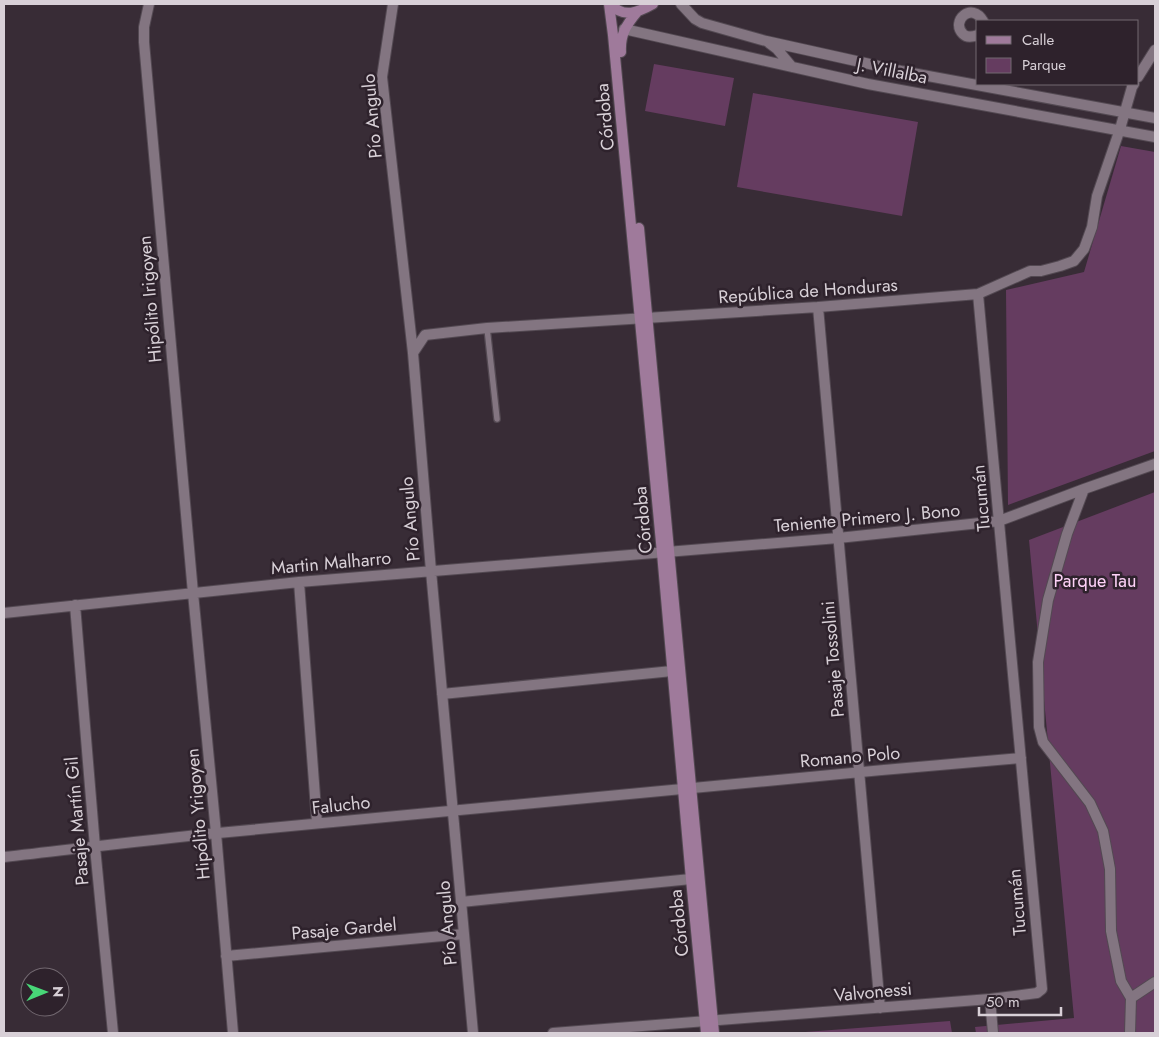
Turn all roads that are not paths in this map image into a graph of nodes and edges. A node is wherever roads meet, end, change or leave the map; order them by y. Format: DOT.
graph roads {
  1 [pos="149,4"];
  2 [pos="393,4"];
  3 [pos="610,4"];
  4 [pos="653,4"];
  5 [pos="681,4"];
  6 [pos="972,8"];
  7 [pos="637,12"];
  8 [pos="982,20"];
  9 [pos="624,29"];
  10 [pos="976,35"];
  11 [pos="766,41"];
  12 [pos="1155,50"];
  13 [pos="792,67"];
  14 [pos="1139,75"];
  15 [pos="976,85"];
  16 [pos="977,85"];
  17 [pos="1133,85"];
  18 [pos="1125,112"];
  19 [pos="1155,118"];
  20 [pos="1120,129"];
  21 [pos="1155,136"];
  22 [pos="978,294"];
  23 [pos="818,307"];
  24 [pos="644,319"];
  25 [pos="487,328"];
  26 [pos="413,353"];
  27 [pos="497,419"];
  28 [pos="1155,464"];
  29 [pos="1084,489"];
  30 [pos="999,521"];
  31 [pos="838,538"];
  32 [pos="666,552"];
  33 [pos="431,571"];
  34 [pos="299,582"];
  35 [pos="193,593"];
  36 [pos="75,605"];
  37 [pos="4,613"];
  38 [pos="672,671"];
  39 [pos="442,694"];
  40 [pos="1021,758"];
  41 [pos="859,772"];
  42 [pos="687,788"];
  43 [pos="453,810"];
  44 [pos="317,823"];
  45 [pos="216,833"];
  46 [pos="95,847"];
  47 [pos="4,857"];
  48 [pos="691,879"];
  49 [pos="461,902"];
  50 [pos="464,934"];
  51 [pos="226,956"];
  52 [pos="1155,982"];
  53 [pos="1042,989"];
  54 [pos="1131,998"];
  55 [pos="990,999"];
  56 [pos="880,1008"];
  57 [pos="709,1022"];
  58 [pos="113,1033"];
  59 [pos="233,1033"];
  60 [pos="473,1033"];
  61 [pos="554,1033"];
  62 [pos="706,1033"];
  63 [pos="714,1033"];
  64 [pos="993,1033"];
  65 [pos="1130,1033"];
  1 -- 35 [label="street, Hipólito Irigoyen"];
  2 -- 26 [label="street, Pío Angulo"];
  3 -- 7 [label="street"];
  3 -- 24 [label="street, Córdoba"];
  4 -- 7 [label="street"];
  5 -- 11 [label="street, J. Villalba"];
  6 -- 8 [label="street"];
  6 -- 10 [label="street"];
  7 -- 9 [label="street"];
  9 -- 13 [label="street, J. Villalba"];
  9 -- 24 [label="street, Córdoba"];
  11 -- 13 [label="street"];
  11 -- 15 [label="street, J. Villalba"];
  12 -- 14 [label="street"];
  13 -- 20 [label="street, J. Villalba"];
  16 -- 18 [label="street, J. Villalba"];
  17 -- 18 [label="street"];
  18 -- 19 [label="street, J. Villalba"];
  18 -- 20 [label="street"];
  20 -- 21 [label="street, J. Villalba"];
  20 -- 22 [label="street"];
  22 -- 23 [label="street, República de Honduras"];
  22 -- 30 [label="street, Tucumán"];
  23 -- 24 [label="street, República de Honduras"];
  23 -- 31 [label="street, Pasaje Tossolini"];
  24 -- 25 [label="street, República de Honduras"];
  24 -- 32 [label="street, Córdoba"];
  25 -- 26 [label="street, República de Honduras"];
  25 -- 27 [label="lane"];
  26 -- 33 [label="street, Pío Angulo"];
  28 -- 29 [label="street, Teniente Primero J. Bono"];
  29 -- 30 [label="street, Teniente Primero J. Bono"];
  29 -- 54 [label="street"];
  30 -- 31 [label="street, Teniente Primero J. Bono"];
  30 -- 40 [label="street, Tucumán"];
  31 -- 32 [label="street, Teniente Primero J. Bono"];
  31 -- 41 [label="street, Pasaje Tossolini"];
  32 -- 33 [label="street, Martin Malharro"];
  32 -- 38 [label="street, Córdoba"];
  32 -- 42 [label="street, Córdoba"];
  33 -- 34 [label="street, Martin Malharro"];
  33 -- 39 [label="street, Pío Angulo"];
  34 -- 35 [label="street, Martin Malharro"];
  34 -- 44 [label="street"];
  35 -- 36 [label="street, Martin Malharro"];
  35 -- 45 [label="street, Hipólito Yrigoyen"];
  36 -- 37 [label="street, Martin Malharro"];
  36 -- 46 [label="street, Pasaje Martín Gil"];
  38 -- 39 [label="street"];
  38 -- 42 [label="street, Córdoba"];
  39 -- 43 [label="street, Pío Angulo"];
  40 -- 41 [label="street, Romano Polo"];
  40 -- 53 [label="street, Tucumán"];
  41 -- 42 [label="street, Romano Polo"];
  41 -- 56 [label="street, Pasaje Tossolini"];
  42 -- 43 [label="street, Falucho"];
  42 -- 48 [label="street, Córdoba"];
  42 -- 57 [label="street, Córdoba"];
  43 -- 44 [label="street, Falucho"];
  43 -- 49 [label="street, Pío Angulo"];
  44 -- 45 [label="street, Falucho"];
  45 -- 46 [label="street, Falucho"];
  45 -- 51 [label="street, Hipólito Yrigoyen"];
  46 -- 47 [label="street, Falucho"];
  46 -- 58 [label="street, Pasaje Martín Gil"];
  48 -- 49 [label="street"];
  48 -- 57 [label="street, Córdoba"];
  49 -- 50 [label="street, Pío Angulo"];
  50 -- 51 [label="street, Pasaje Gardel"];
  50 -- 60 [label="street, Pío Angulo"];
  51 -- 59 [label="street, Hipólito Yrigoyen"];
  52 -- 54 [label="street"];
  53 -- 55 [label="street, Valvonessi"];
  54 -- 65 [label="street"];
  55 -- 56 [label="street, Valvonessi"];
  55 -- 64 [label="street"];
  56 -- 57 [label="street, Valvonessi"];
  57 -- 61 [label="street, Valvonessi"];
  57 -- 62 [label="street, Córdoba"];
  57 -- 63 [label="street, Córdoba"];
}
